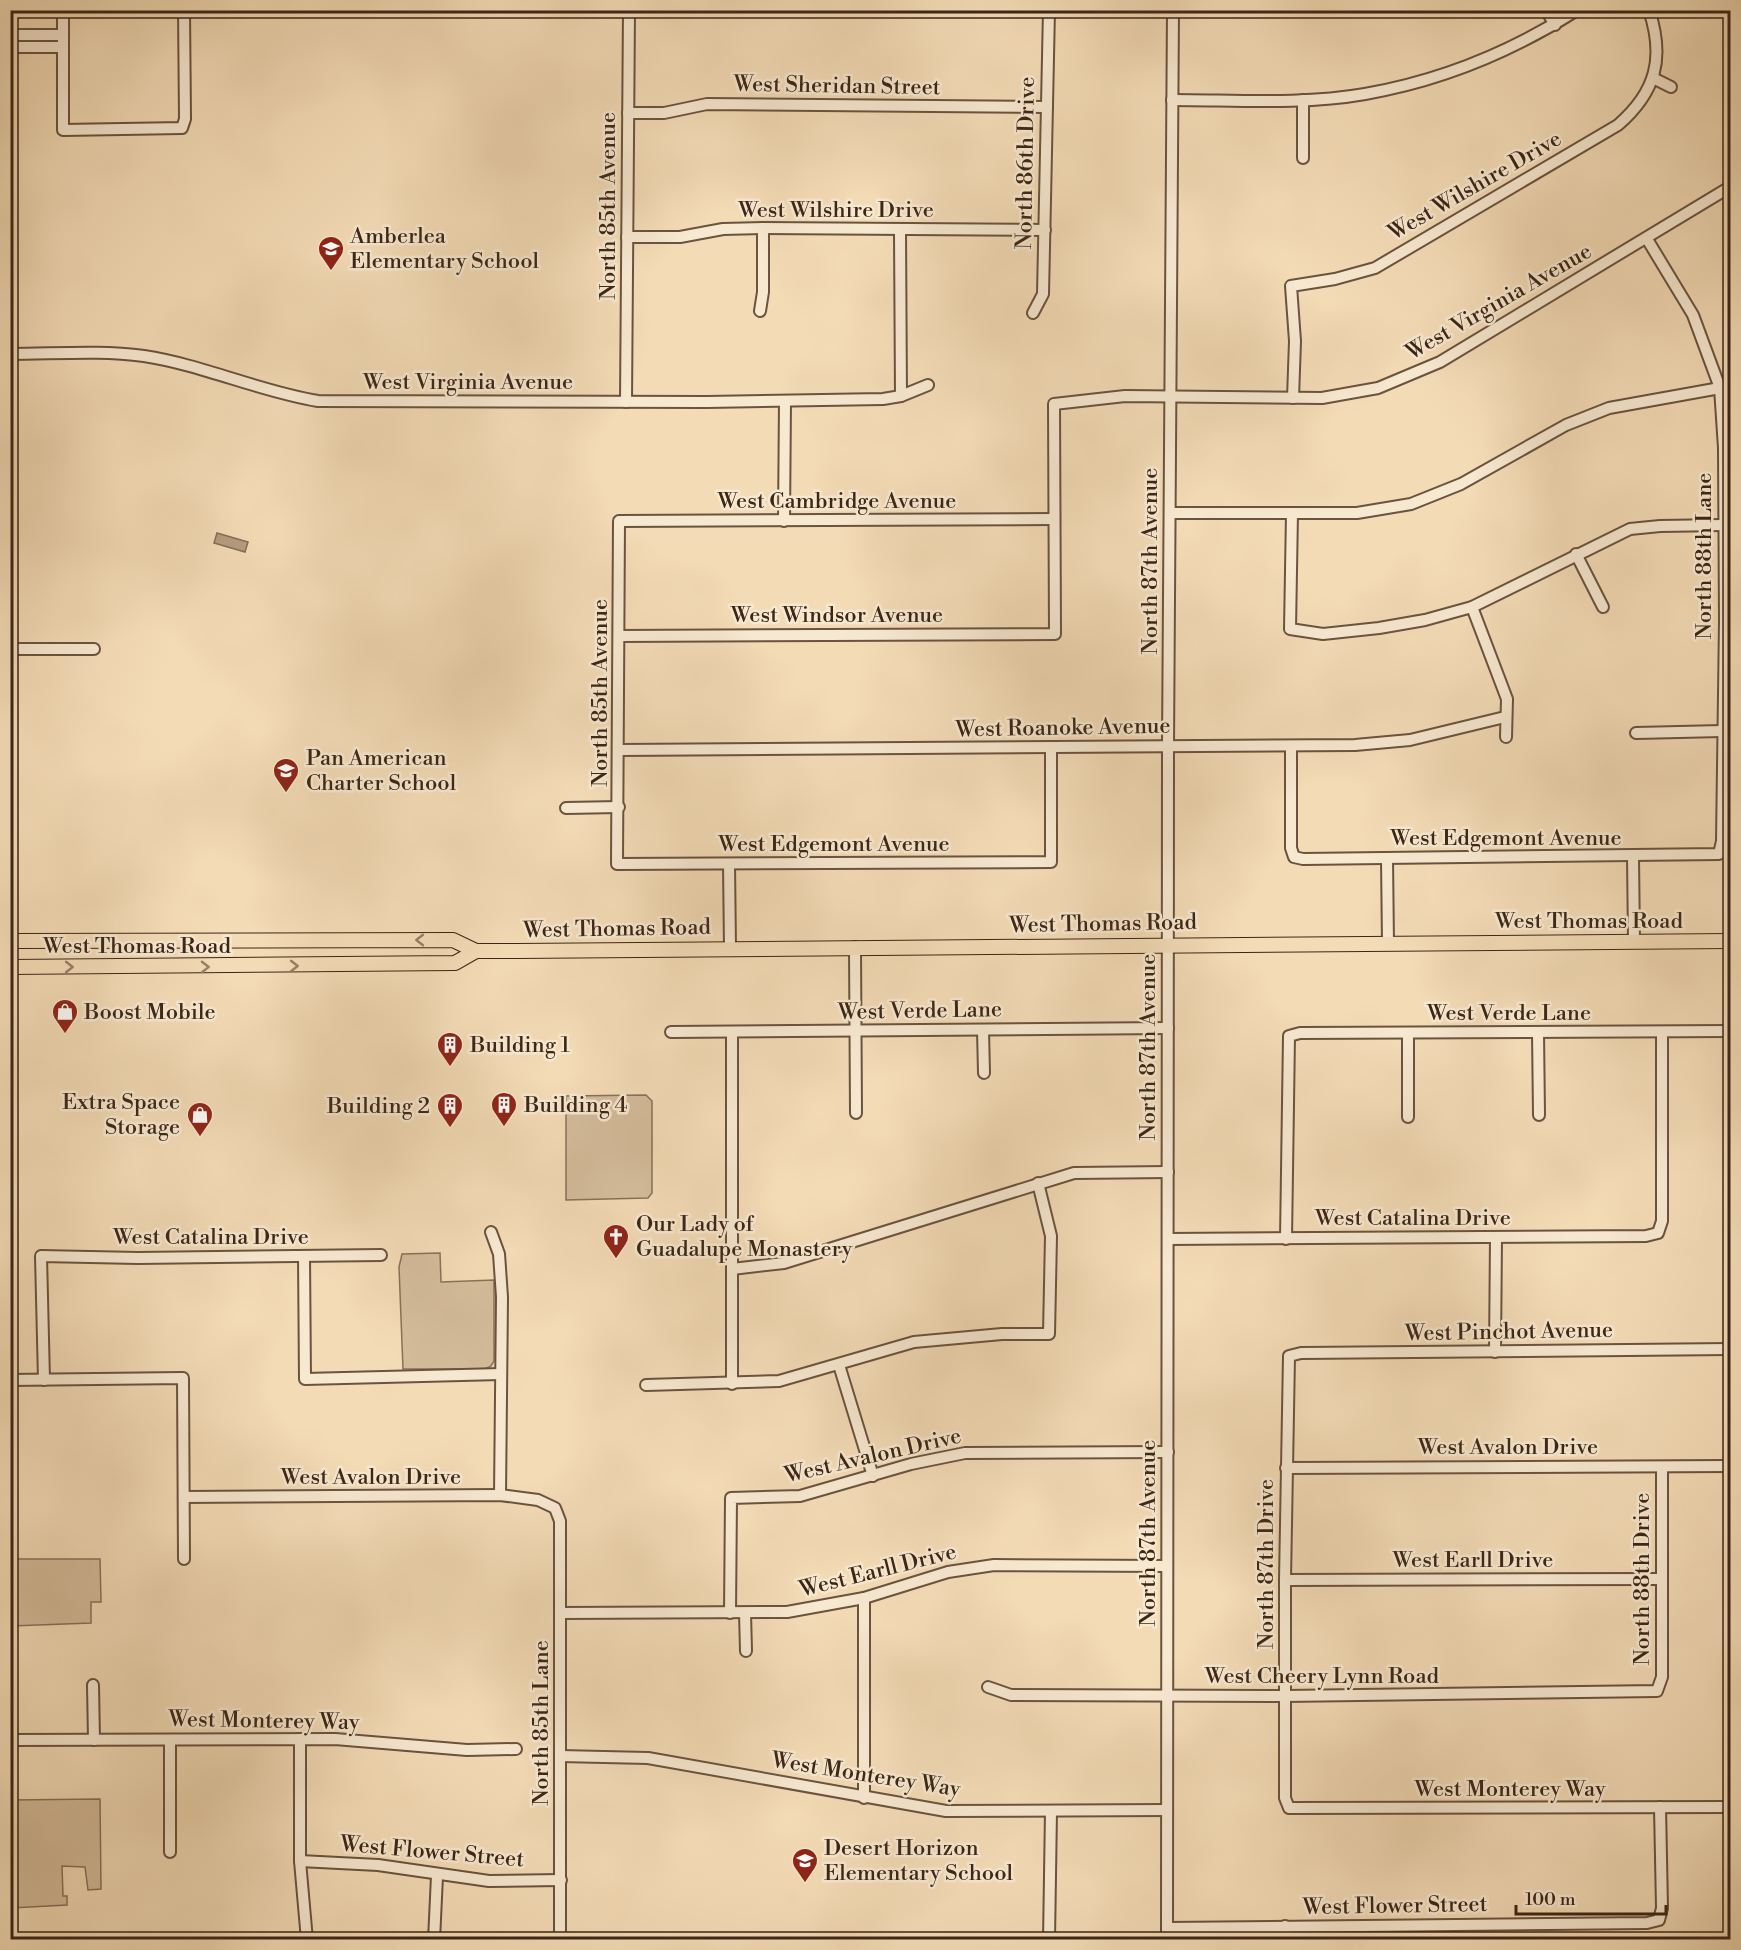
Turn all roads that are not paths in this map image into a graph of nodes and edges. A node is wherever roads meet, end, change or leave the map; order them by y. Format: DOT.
graph roads {
  1 [pos="63,10"];
  2 [pos="184,10"];
  3 [pos="629,10"];
  4 [pos="1048,10"];
  5 [pos="1173,10"];
  6 [pos="1546,10"];
  7 [pos="1577,10"];
  8 [pos="1650,10"];
  9 [pos="1555,25"];
  10 [pos="16,35"];
  11 [pos="62,35"];
  12 [pos="16,47"];
  13 [pos="62,47"];
  14 [pos="1653,78"];
  15 [pos="1671,87"];
  16 [pos="1172,100"];
  17 [pos="1303,100"];
  18 [pos="1047,107"];
  19 [pos="628,113"];
  20 [pos="1303,158"];
  21 [pos="1731,187"];
  22 [pos="763,228"];
  23 [pos="1045,230"];
  24 [pos="900,231"];
  25 [pos="627,237"];
  26 [pos="1647,239"];
  27 [pos="760,311"];
  28 [pos="1033,314"];
  29 [pos="10,354"];
  30 [pos="928,385"];
  31 [pos="1720,388"];
  32 [pos="901,396"];
  33 [pos="1170,396"];
  34 [pos="1293,398"];
  35 [pos="785,401"];
  36 [pos="626,402"];
  37 [pos="1170,513"];
  38 [pos="1292,513"];
  39 [pos="1054,519"];
  40 [pos="619,521"];
  41 [pos="784,521"];
  42 [pos="1723,525"];
  43 [pos="1576,554"];
  44 [pos="1472,607"];
  45 [pos="1603,607"];
  46 [pos="1728,621"];
  47 [pos="619,636"];
  48 [pos="10,649"];
  49 [pos="94,649"];
  50 [pos="1505,717"];
  51 [pos="1722,731"];
  52 [pos="1636,733"];
  53 [pos="1506,737"];
  54 [pos="1168,745"];
  55 [pos="1051,747"];
  56 [pos="1291,747"];
  57 [pos="619,750"];
  58 [pos="619,807"];
  59 [pos="566,808"];
  60 [pos="1719,854"];
  61 [pos="1633,857"];
  62 [pos="1387,859"];
  63 [pos="617,864"];
  64 [pos="729,864"];
  65 [pos="10,941"];
  66 [pos="235,941"];
  67 [pos="1634,941"];
  68 [pos="1731,941"];
  69 [pos="1388,943"];
  70 [pos="1168,944"];
  71 [pos="855,947"];
  72 [pos="730,948"];
  73 [pos="476,951"];
  74 [pos="236,966"];
  75 [pos="10,967"];
  76 [pos="1168,1028"];
  77 [pos="983,1030"];
  78 [pos="855,1031"];
  79 [pos="1731,1031"];
  80 [pos="671,1032"];
  81 [pos="732,1032"];
  82 [pos="1538,1032"];
  83 [pos="1662,1032"];
  84 [pos="1408,1033"];
  85 [pos="984,1073"];
  86 [pos="856,1113"];
  87 [pos="1539,1115"];
  88 [pos="1408,1117"];
  89 [pos="1168,1172"];
  90 [pos="1038,1183"];
  91 [pos="491,1232"];
  92 [pos="1496,1237"];
  93 [pos="1168,1239"];
  94 [pos="1286,1239"];
  95 [pos="381,1255"];
  96 [pos="303,1256"];
  97 [pos="732,1269"];
  98 [pos="1731,1348"];
  99 [pos="1496,1352"];
  100 [pos="1288,1356"];
  101 [pos="839,1365"];
  102 [pos="501,1374"];
  103 [pos="10,1380"];
  104 [pos="44,1380"];
  105 [pos="732,1384"];
  106 [pos="646,1385"];
  107 [pos="1168,1452"];
  108 [pos="1731,1466"];
  109 [pos="1662,1467"];
  110 [pos="1286,1468"];
  111 [pos="873,1476"];
  112 [pos="500,1495"];
  113 [pos="184,1497"];
  114 [pos="555,1508"];
  115 [pos="184,1559"];
  116 [pos="1167,1566"];
  117 [pos="1661,1580"];
  118 [pos="1285,1581"];
  119 [pos="864,1598"];
  120 [pos="561,1613"];
  121 [pos="730,1613"];
  122 [pos="745,1613"];
  123 [pos="746,1651"];
  124 [pos="93,1685"];
  125 [pos="987,1687"];
  126 [pos="1657,1691"];
  127 [pos="1285,1696"];
  128 [pos="1168,1697"];
  129 [pos="300,1739"];
  130 [pos="10,1740"];
  131 [pos="94,1740"];
  132 [pos="170,1740"];
  133 [pos="516,1749"];
  134 [pos="560,1756"];
  135 [pos="864,1798"];
  136 [pos="1660,1807"];
  137 [pos="1731,1807"];
  138 [pos="1289,1808"];
  139 [pos="1167,1810"];
  140 [pos="1051,1811"];
  141 [pos="170,1852"];
  142 [pos="300,1861"];
  143 [pos="437,1876"];
  144 [pos="561,1880"];
  145 [pos="1285,1926"];
  146 [pos="1167,1934"];
  147 [pos="307,1940"];
  148 [pos="434,1940"];
  149 [pos="560,1940"];
  150 [pos="1050,1940"];
  151 [pos="1285,1940"];
  1 -- 11 [label="street"];
  2 -- 13 [label="street"];
  3 -- 19 [label="street, North 85th Avenue"];
  4 -- 18 [label="street, North 86th Drive"];
  5 -- 16 [label="street, North 87th Avenue"];
  6 -- 9 [label="street"];
  7 -- 9 [label="street"];
  8 -- 14 [label="street"];
  9 -- 17 [label="street"];
  10 -- 11 [label="street"];
  10 -- 12 [label="street"];
  11 -- 13 [label="street"];
  12 -- 13 [label="street"];
  14 -- 15 [label="street"];
  14 -- 34 [label="street, West Wilshire Drive"];
  16 -- 17 [label="street"];
  16 -- 33 [label="street, North 87th Avenue"];
  17 -- 20 [label="street"];
  18 -- 19 [label="street, West Sheridan Street"];
  18 -- 23 [label="street, North 86th Drive"];
  19 -- 25 [label="street, North 85th Avenue"];
  21 -- 26 [label="street, West Virginia Avenue"];
  22 -- 24 [label="street, West Wilshire Drive"];
  22 -- 25 [label="street, West Wilshire Drive"];
  22 -- 27 [label="street"];
  23 -- 24 [label="street, West Wilshire Drive"];
  23 -- 28 [label="street, North 86th Drive"];
  24 -- 32 [label="street"];
  25 -- 36 [label="street, North 85th Avenue"];
  26 -- 31 [label="street, North 88th Lane"];
  26 -- 34 [label="street, West Virginia Avenue"];
  29 -- 36 [label="street, West Virginia Avenue"];
  30 -- 32 [label="street, West Virginia Avenue"];
  31 -- 38 [label="street"];
  31 -- 42 [label="street, North 88th Lane"];
  32 -- 35 [label="street, West Virginia Avenue"];
  33 -- 34 [label="street, West Virginia Avenue"];
  33 -- 37 [label="street, North 87th Avenue"];
  33 -- 39 [label="street, West Virginia Avenue"];
  35 -- 36 [label="street, West Virginia Avenue"];
  35 -- 41 [label="street"];
  37 -- 38 [label="street"];
  37 -- 54 [label="street, North 87th Avenue"];
  38 -- 44 [label="street"];
  39 -- 41 [label="street, West Cambridge Avenue"];
  39 -- 47 [label="street, West Windsor Avenue"];
  40 -- 41 [label="street, West Cambridge Avenue"];
  40 -- 47 [label="street, North 85th Avenue"];
  42 -- 43 [label="street"];
  42 -- 46 [label="street, North 88th Lane"];
  43 -- 44 [label="street"];
  43 -- 45 [label="street"];
  44 -- 50 [label="street"];
  46 -- 51 [label="street, North 88th Lane"];
  47 -- 57 [label="street, North 85th Avenue"];
  48 -- 49 [label="street"];
  50 -- 53 [label="street"];
  50 -- 56 [label="street, West Roanoke Avenue"];
  51 -- 52 [label="street"];
  51 -- 60 [label="street, North 88th Lane"];
  54 -- 55 [label="street, West Roanoke Avenue"];
  54 -- 56 [label="street, West Roanoke Avenue"];
  54 -- 70 [label="street, North 87th Avenue"];
  55 -- 57 [label="street, West Roanoke Avenue"];
  55 -- 64 [label="street, West Edgemont Avenue"];
  56 -- 62 [label="street, West Edgemont Avenue"];
  57 -- 58 [label="street, North 85th Avenue"];
  58 -- 59 [label="street"];
  58 -- 63 [label="street, North 85th Avenue"];
  60 -- 61 [label="street, West Edgemont Avenue"];
  61 -- 62 [label="street, West Edgemont Avenue"];
  61 -- 67 [label="street"];
  62 -- 69 [label="street"];
  63 -- 64 [label="street, West Edgemont Avenue"];
  64 -- 72 [label="street"];
  65 -- 66 [label="main road, West Thomas Road"];
  73 -- 66 [label="main road, West Thomas Road, one-way"];
  66 -- 74 [label="main road"];
  67 -- 68 [label="main road, West Thomas Road"];
  67 -- 69 [label="main road, West Thomas Road"];
  69 -- 70 [label="main road, West Thomas Road"];
  70 -- 71 [label="main road, West Thomas Road"];
  70 -- 76 [label="street, North 87th Avenue"];
  71 -- 72 [label="main road, West Thomas Road"];
  71 -- 78 [label="street"];
  72 -- 73 [label="main road, West Thomas Road"];
  74 -- 73 [label="main road, West Thomas Road, one-way"];
  75 -- 74 [label="main road, West Thomas Road, one-way"];
  76 -- 77 [label="street, West Verde Lane"];
  76 -- 89 [label="street, North 87th Avenue"];
  77 -- 78 [label="street, West Verde Lane"];
  77 -- 85 [label="street"];
  78 -- 81 [label="street, West Verde Lane"];
  78 -- 86 [label="street"];
  79 -- 83 [label="street, West Verde Lane"];
  80 -- 81 [label="street, West Verde Lane"];
  81 -- 97 [label="street"];
  82 -- 83 [label="street, West Verde Lane"];
  82 -- 84 [label="street, West Verde Lane"];
  82 -- 87 [label="street"];
  83 -- 92 [label="street, West Catalina Drive"];
  84 -- 88 [label="street"];
  84 -- 94 [label="street, West Verde Lane"];
  89 -- 90 [label="street"];
  89 -- 93 [label="street, North 87th Avenue"];
  90 -- 97 [label="street"];
  90 -- 101 [label="street"];
  91 -- 102 [label="street"];
  92 -- 94 [label="street, West Catalina Drive"];
  92 -- 99 [label="street"];
  93 -- 94 [label="street, West Catalina Drive"];
  93 -- 107 [label="street, North 87th Avenue"];
  95 -- 96 [label="street, West Catalina Drive"];
  96 -- 102 [label="street"];
  96 -- 104 [label="street, West Catalina Drive"];
  97 -- 105 [label="street"];
  98 -- 99 [label="street, West Pinchot Avenue"];
  99 -- 100 [label="street, West Pinchot Avenue"];
  100 -- 110 [label="street, North 87th Drive"];
  101 -- 105 [label="street"];
  101 -- 111 [label="street"];
  102 -- 112 [label="street"];
  103 -- 104 [label="street"];
  104 -- 113 [label="street"];
  105 -- 106 [label="street"];
  107 -- 111 [label="street, West Avalon Drive"];
  107 -- 116 [label="street, North 87th Avenue"];
  108 -- 109 [label="street, West Avalon Drive"];
  109 -- 110 [label="street, West Avalon Drive"];
  109 -- 117 [label="street, North 88th Drive"];
  110 -- 118 [label="street, North 87th Drive"];
  111 -- 121 [label="street, West Avalon Drive"];
  112 -- 113 [label="street, West Avalon Drive"];
  112 -- 114 [label="street, West Avalon Drive"];
  113 -- 115 [label="street"];
  114 -- 120 [label="street, North 85th Lane"];
  116 -- 119 [label="street, West Earll Drive"];
  116 -- 128 [label="street, North 87th Avenue"];
  117 -- 118 [label="street, West Earll Drive"];
  117 -- 126 [label="street, North 88th Drive"];
  118 -- 127 [label="street, North 87th Drive"];
  119 -- 122 [label="street, West Earll Drive"];
  119 -- 135 [label="street"];
  120 -- 121 [label="street, West Earll Drive"];
  120 -- 134 [label="street, North 85th Lane"];
  121 -- 122 [label="street, West Earll Drive"];
  122 -- 123 [label="street"];
  124 -- 131 [label="street"];
  125 -- 128 [label="street, West Cheery Lynn Road"];
  126 -- 127 [label="street, West Cheery Lynn Road"];
  127 -- 128 [label="street, West Cheery Lynn Road"];
  127 -- 138 [label="street, North 87th Drive"];
  128 -- 139 [label="street, North 87th Avenue"];
  129 -- 132 [label="street, West Monterey Way"];
  129 -- 133 [label="street, West Monterey Way"];
  129 -- 142 [label="street"];
  130 -- 131 [label="street, West Monterey Way"];
  131 -- 132 [label="street, West Monterey Way"];
  132 -- 141 [label="street"];
  134 -- 135 [label="street, West Monterey Way"];
  134 -- 144 [label="street, North 85th Lane"];
  135 -- 140 [label="street, West Monterey Way"];
  136 -- 137 [label="street, West Monterey Way"];
  136 -- 138 [label="street, West Monterey Way"];
  136 -- 145 [label="street, West Flower Street"];
  139 -- 140 [label="street, West Monterey Way"];
  139 -- 146 [label="street, North 87th Avenue"];
  140 -- 150 [label="street"];
  142 -- 143 [label="street, West Flower Street"];
  142 -- 147 [label="street"];
  143 -- 144 [label="street, West Flower Street"];
  143 -- 148 [label="street"];
  144 -- 149 [label="street, North 85th Lane"];
  145 -- 146 [label="street, West Flower Street"];
  145 -- 151 [label="street"];
}
